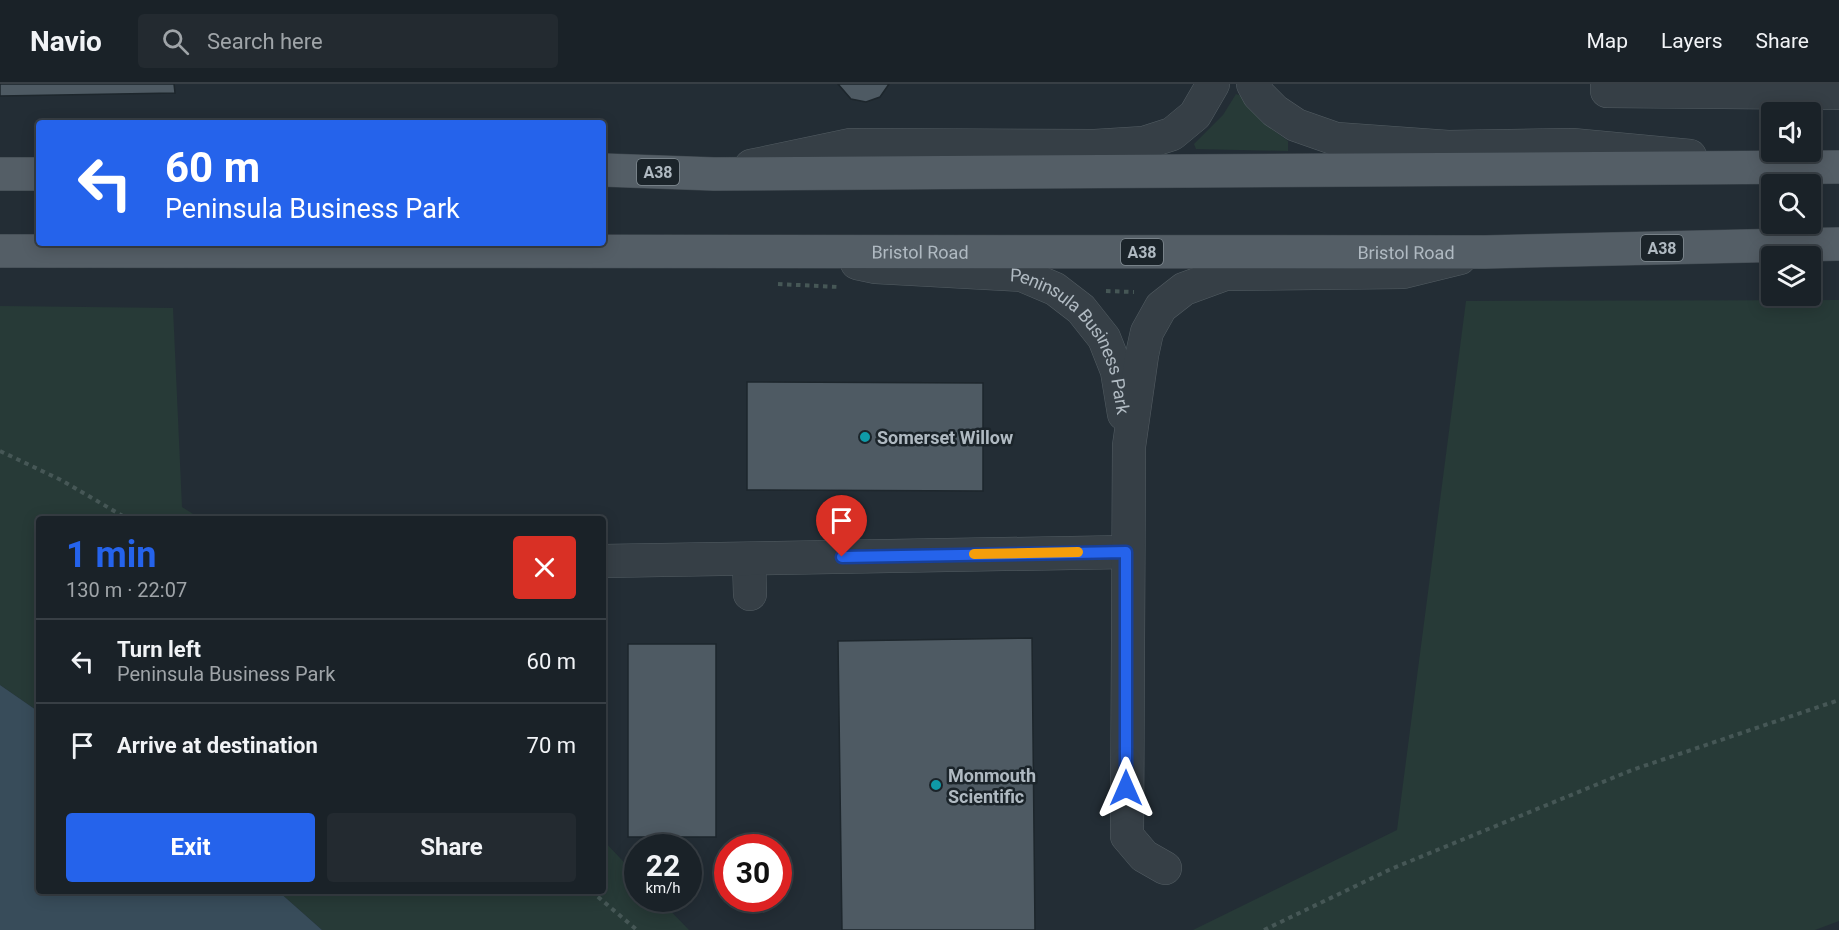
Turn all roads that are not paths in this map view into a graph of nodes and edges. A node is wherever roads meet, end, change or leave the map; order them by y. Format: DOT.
graph roads {
  1 [pos="1213,84"];
  2 [pos="1253,84"];
  3 [pos="1607,84"];
  4 [pos="1839,93"];
  5 [pos="1831,167"];
  6 [pos="606,170"];
  7 [pos="0,174"];
  8 [pos="36,174"];
  9 [pos="714,174"];
  10 [pos="1839,244"];
  11 [pos="0,251"];
  12 [pos="800,252"];
  13 [pos="1485,252"];
  14 [pos="1129,446"];
  15 [pos="1126,552"];
  16 [pos="749,560"];
  17 [pos="606,561"];
  18 [pos="750,594"];
  19 [pos="1166,868"];
  1 -- 9 [label="street"];
  2 -- 5 [label="street"];
  3 -- 4 [label="street"];
  5 -- 9 [label="main road, A38"];
  6 -- 9 [label="main road, A38"];
  7 -- 8 [label="main road"];
  10 -- 13 [label="main road, Bristol Road / A38"];
  11 -- 12 [label="main road, Bristol Road / A38"];
  12 -- 13 [label="main road, Bristol Road / A38"];
  12 -- 14 [label="street, Peninsula Business Park"];
  13 -- 14 [label="street, Peninsula Business Park"];
  14 -- 15 [label="street, Peninsula Business Park"];
  15 -- 16 [label="street"];
  15 -- 19 [label="street, Peninsula Business Park"];
  16 -- 17 [label="street"];
  16 -- 18 [label="street"];
}
